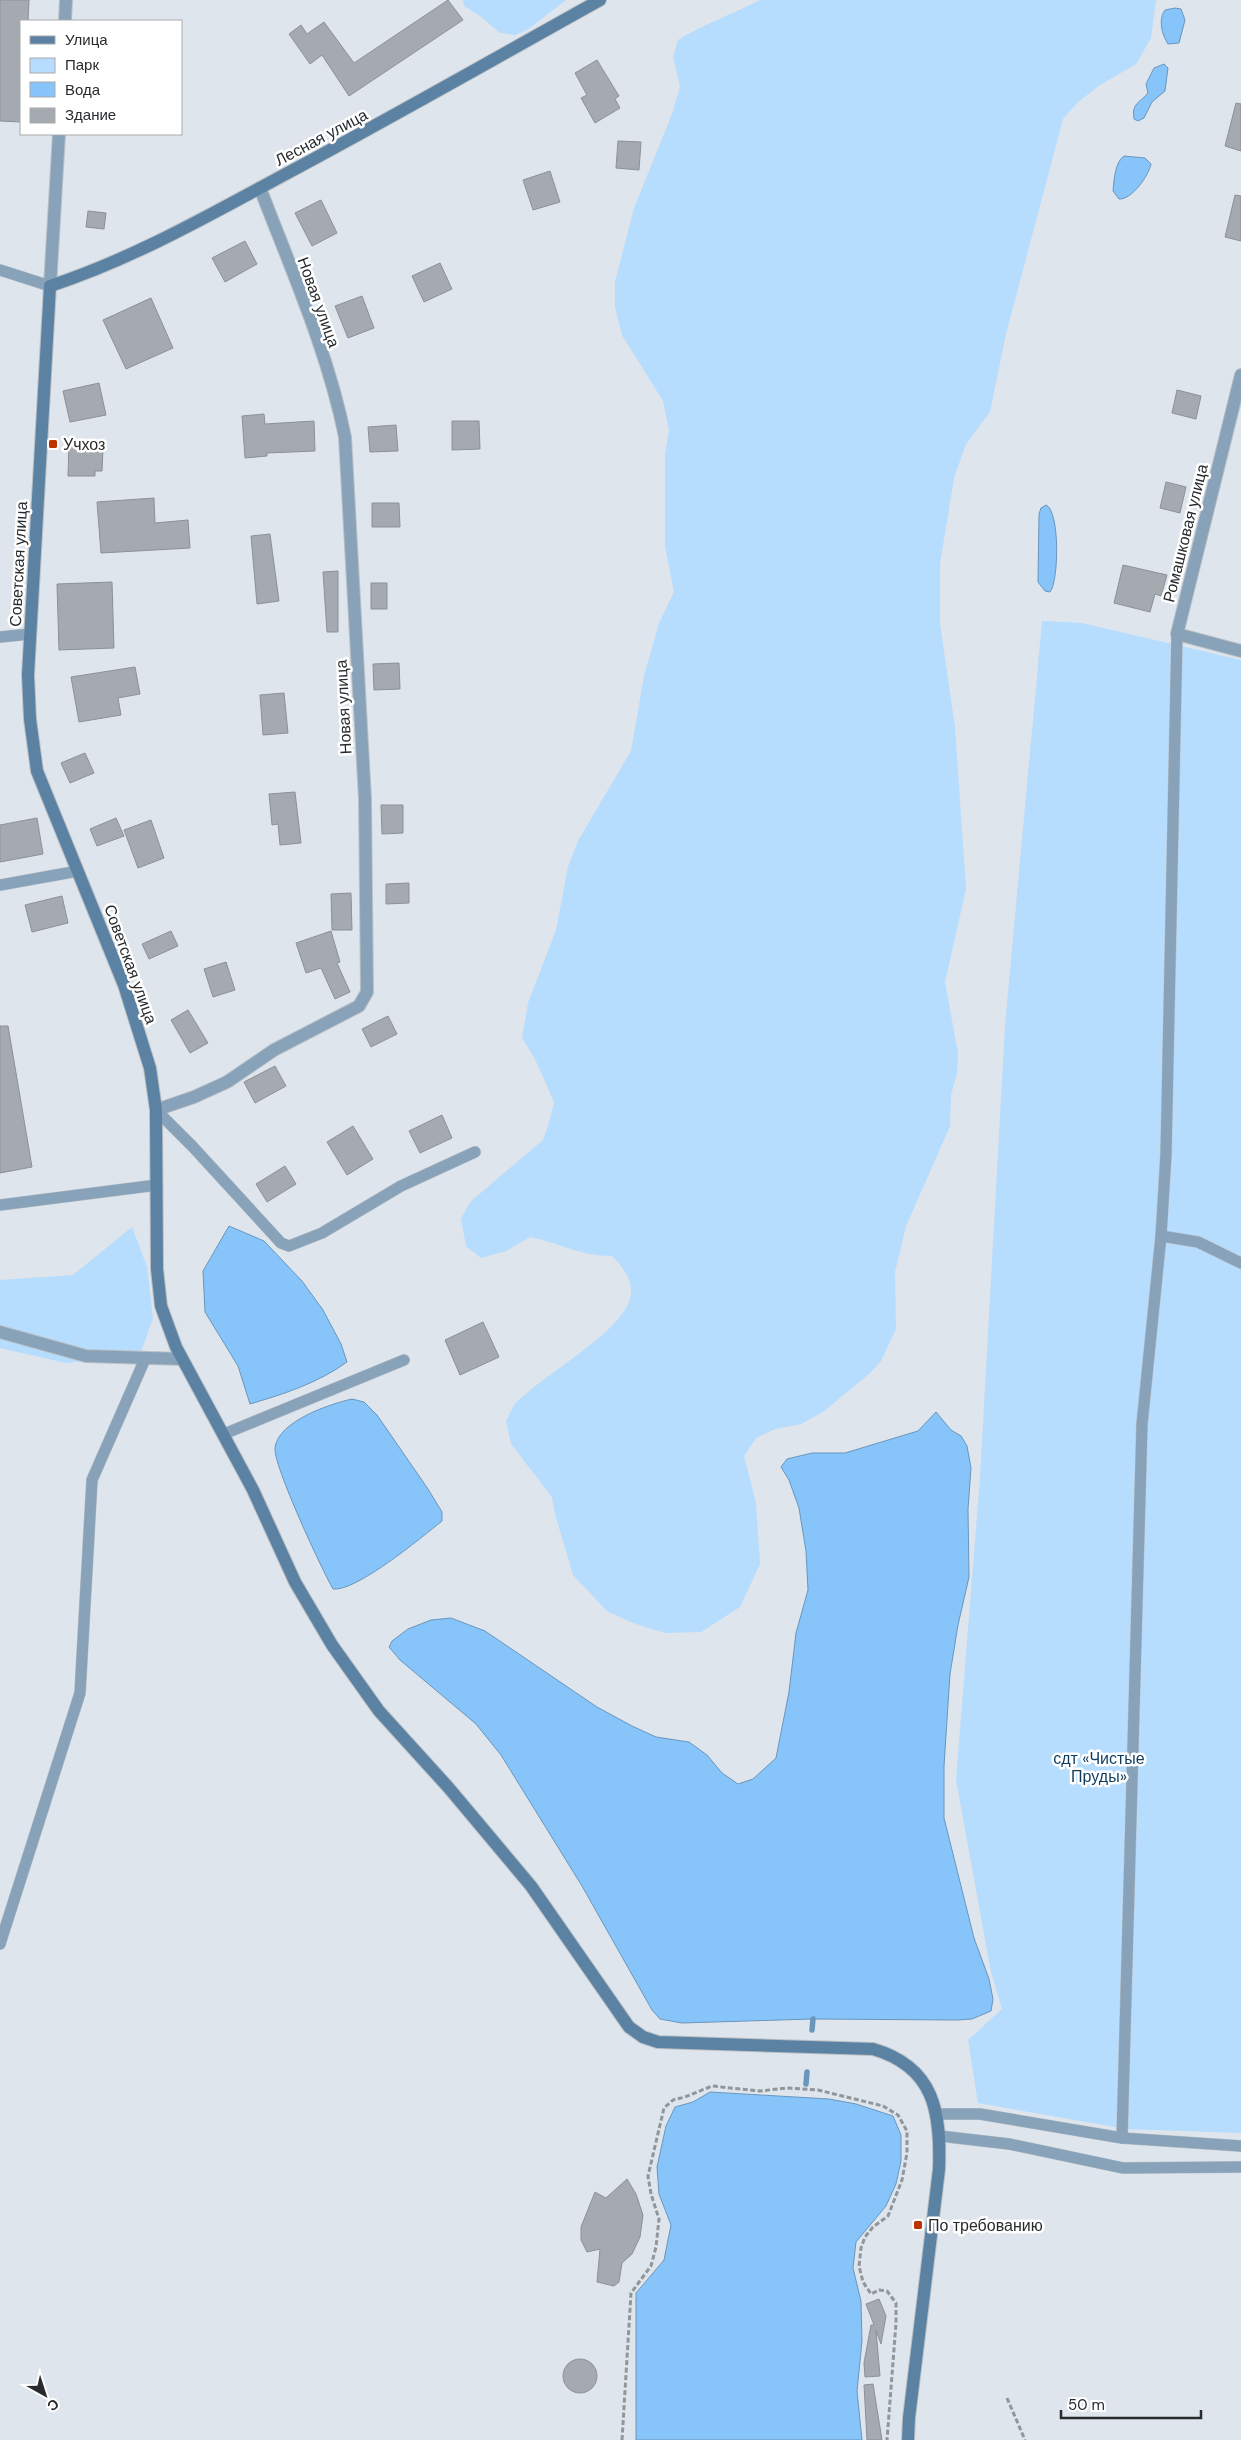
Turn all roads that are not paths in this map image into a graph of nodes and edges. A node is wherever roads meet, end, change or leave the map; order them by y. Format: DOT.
graph roads {
  1 [pos="66,0"];
  2 [pos="600,0"];
  3 [pos="65,20"];
  4 [pos="59,135"];
  5 [pos="260,188"];
  6 [pos="0,270"];
  7 [pos="50,286"];
  8 [pos="1241,375"];
  9 [pos="30,634"];
  10 [pos="1177,634"];
  11 [pos="0,636"];
  12 [pos="1241,650"];
  13 [pos="78,871"];
  14 [pos="0,885"];
  15 [pos="156,1110"];
  16 [pos="475,1152"];
  17 [pos="157,1185"];
  18 [pos="0,1205"];
  19 [pos="1161,1236"];
  20 [pos="1241,1263"];
  21 [pos="0,1332"];
  22 [pos="145,1359"];
  23 [pos="182,1359"];
  24 [pos="404,1360"];
  25 [pos="224,1434"];
  26 [pos="2,1929"];
  27 [pos="0,1944"];
  28 [pos="937,2114"];
  29 [pos="940,2136"];
  30 [pos="1122,2138"];
  31 [pos="1241,2146"];
  32 [pos="1241,2167"];
  33 [pos="908,2440"];
  1 -- 3 [label="street"];
  2 -- 5 [label="main road, Лесная улица"];
  4 -- 7 [label="street, Советская улица"];
  5 -- 7 [label="main road, Лесная улица"];
  5 -- 15 [label="street, Новая улица"];
  6 -- 7 [label="lane"];
  7 -- 9 [label="main road, Советская улица"];
  8 -- 10 [label="street, Ромашковая улица"];
  9 -- 11 [label="lane"];
  9 -- 13 [label="main road, Советская улица"];
  10 -- 12 [label="street"];
  10 -- 19 [label="lane"];
  13 -- 14 [label="lane"];
  13 -- 15 [label="main road, Советская улица"];
  15 -- 16 [label="lane"];
  15 -- 17 [label="main road, Советская улица"];
  17 -- 18 [label="lane"];
  17 -- 23 [label="main road, Советская улица"];
  19 -- 20 [label="lane"];
  19 -- 30 [label="lane"];
  21 -- 22 [label="street"];
  22 -- 23 [label="street"];
  22 -- 26 [label="lane"];
  23 -- 25 [label="main road, Советская улица"];
  24 -- 25 [label="lane"];
  25 -- 28 [label="main road, Советская улица"];
  26 -- 27 [label="lane"];
  28 -- 29 [label="main road, Советская улица"];
  28 -- 30 [label="lane"];
  29 -- 32 [label="lane"];
  29 -- 33 [label="main road, Советская улица"];
  30 -- 31 [label="lane"];
}
